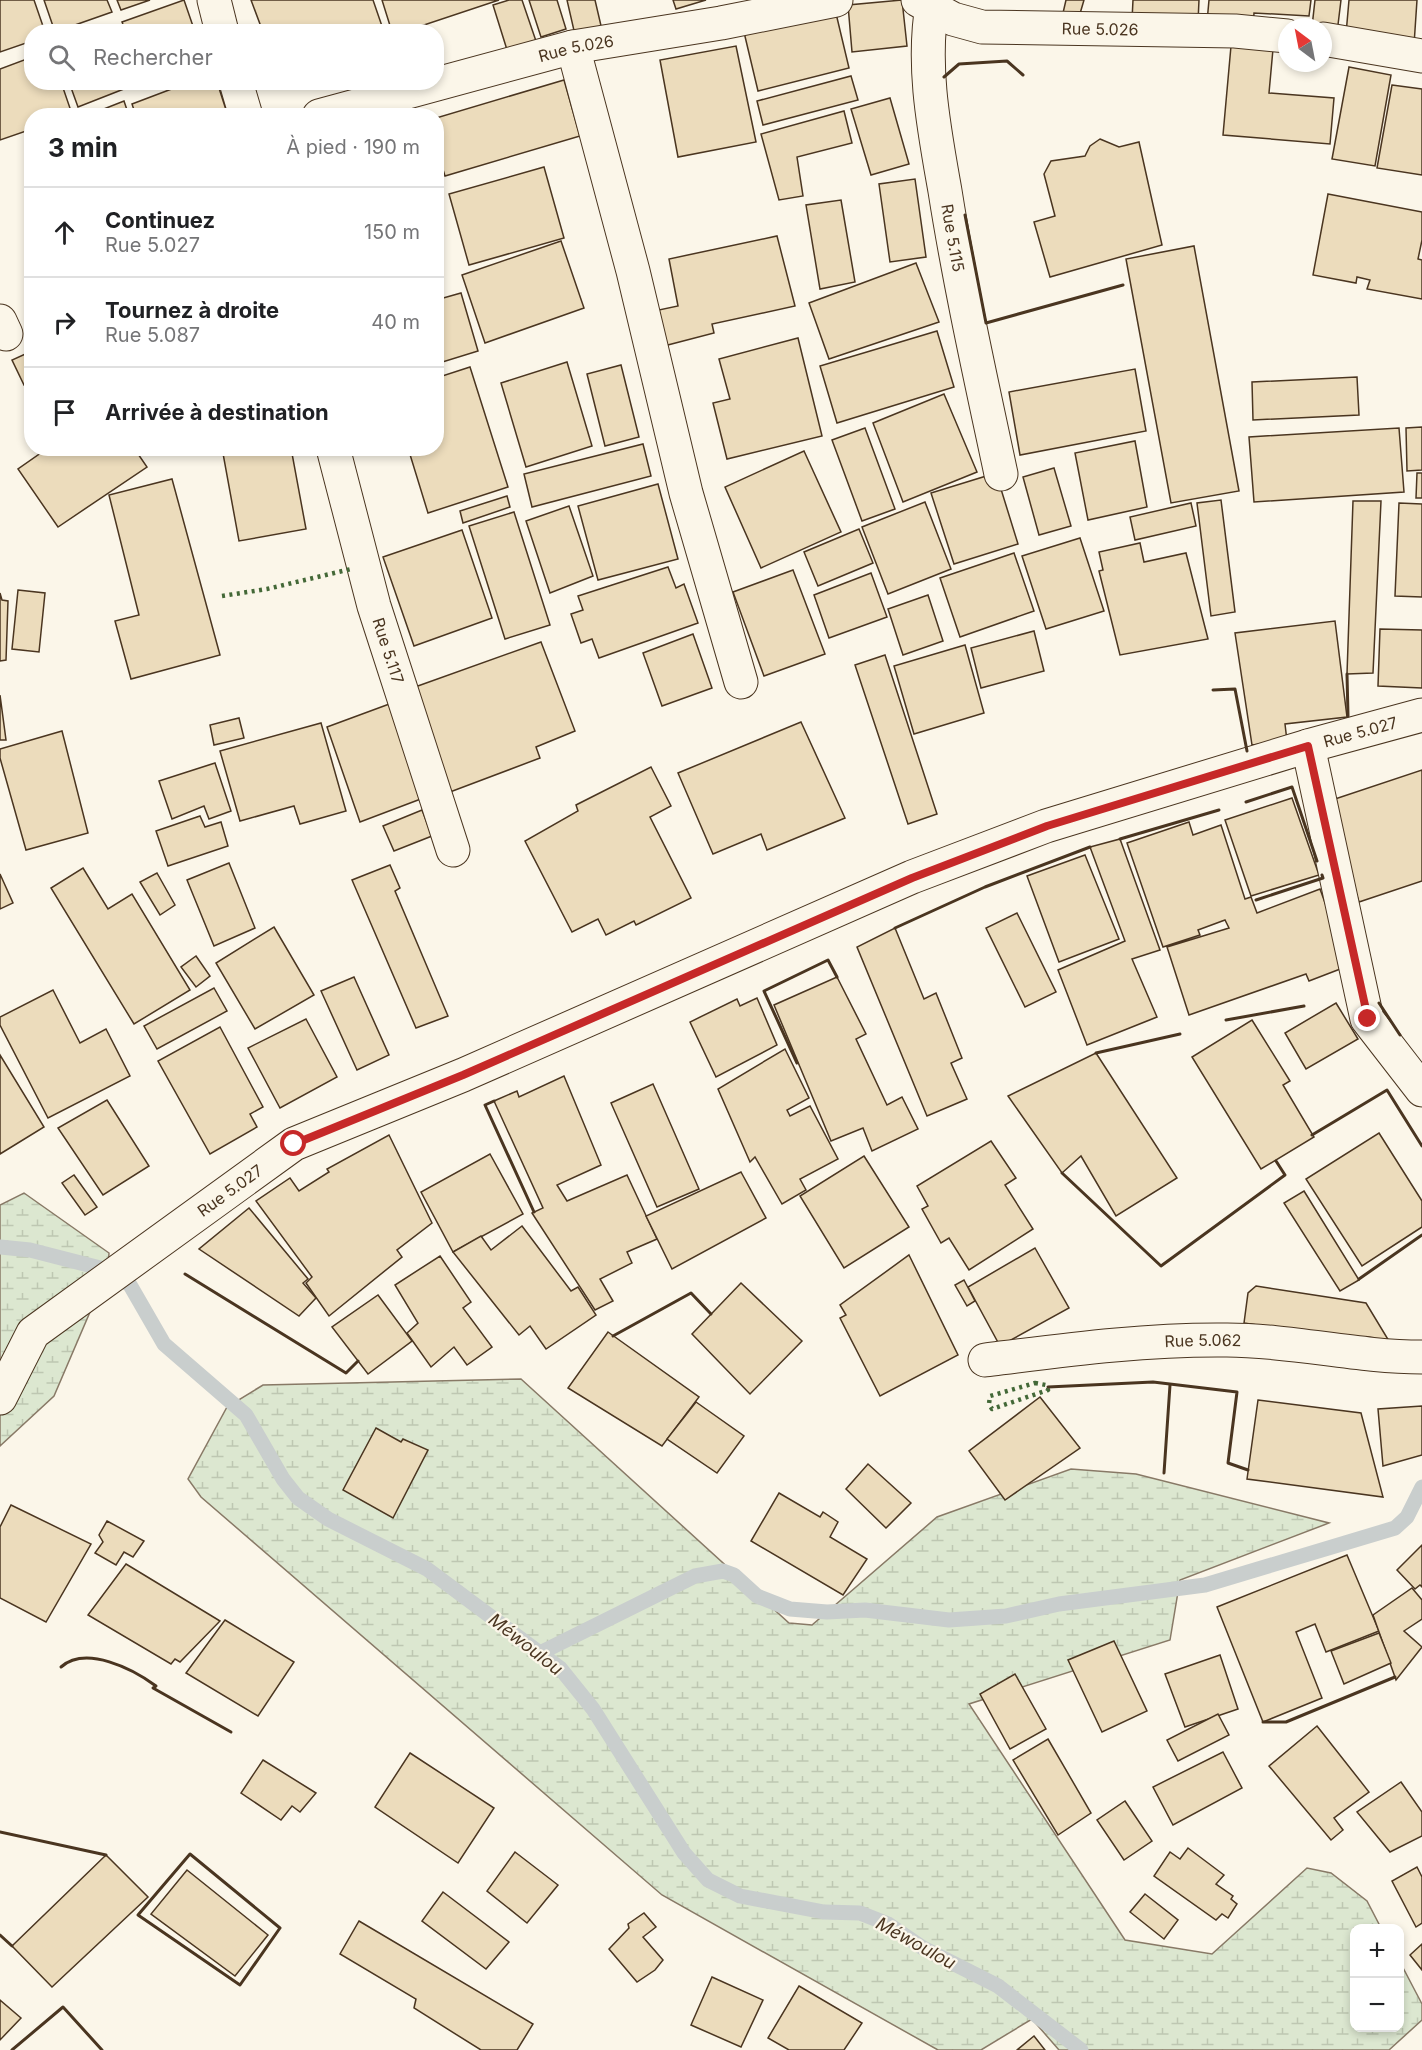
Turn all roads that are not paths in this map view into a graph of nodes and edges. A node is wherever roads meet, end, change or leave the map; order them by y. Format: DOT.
graph roads {
  1 [pos="214,0"];
  2 [pos="836,0"];
  3 [pos="928,3"];
  4 [pos="220,24"];
  5 [pos="1278,35"];
  6 [pos="1332,41"];
  7 [pos="573,48"];
  8 [pos="1422,56"];
  9 [pos="444,83"];
  10 [pos="238,90"];
  11 [pos="416,90"];
  12 [pos="244,108"];
  13 [pos="349,108"];
  14 [pos="335,456"];
  15 [pos="1001,474"];
  16 [pos="741,682"];
  17 [pos="1422,715"];
  18 [pos="1308,746"];
  19 [pos="453,850"];
  20 [pos="1422,1090"];
  21 [pos="1422,1357"];
  22 [pos="985,1360"];
  23 [pos="0,1398"];
  1 -- 4 [label="street"];
  2 -- 7 [label="street, Rue 5.026"];
  3 -- 5 [label="street, Rue 5.026"];
  3 -- 15 [label="street, Rue 5.115"];
  6 -- 8 [label="street"];
  7 -- 9 [label="street, Rue 5.026"];
  7 -- 16 [label="street"];
  10 -- 12 [label="street"];
  11 -- 13 [label="street, Rue 5.026"];
  14 -- 19 [label="street, Rue 5.117"];
  17 -- 18 [label="street, Rue 5.027"];
  18 -- 20 [label="street"];
  18 -- 23 [label="street, Rue 5.027"];
  21 -- 22 [label="street, Rue 5.062"];
}
